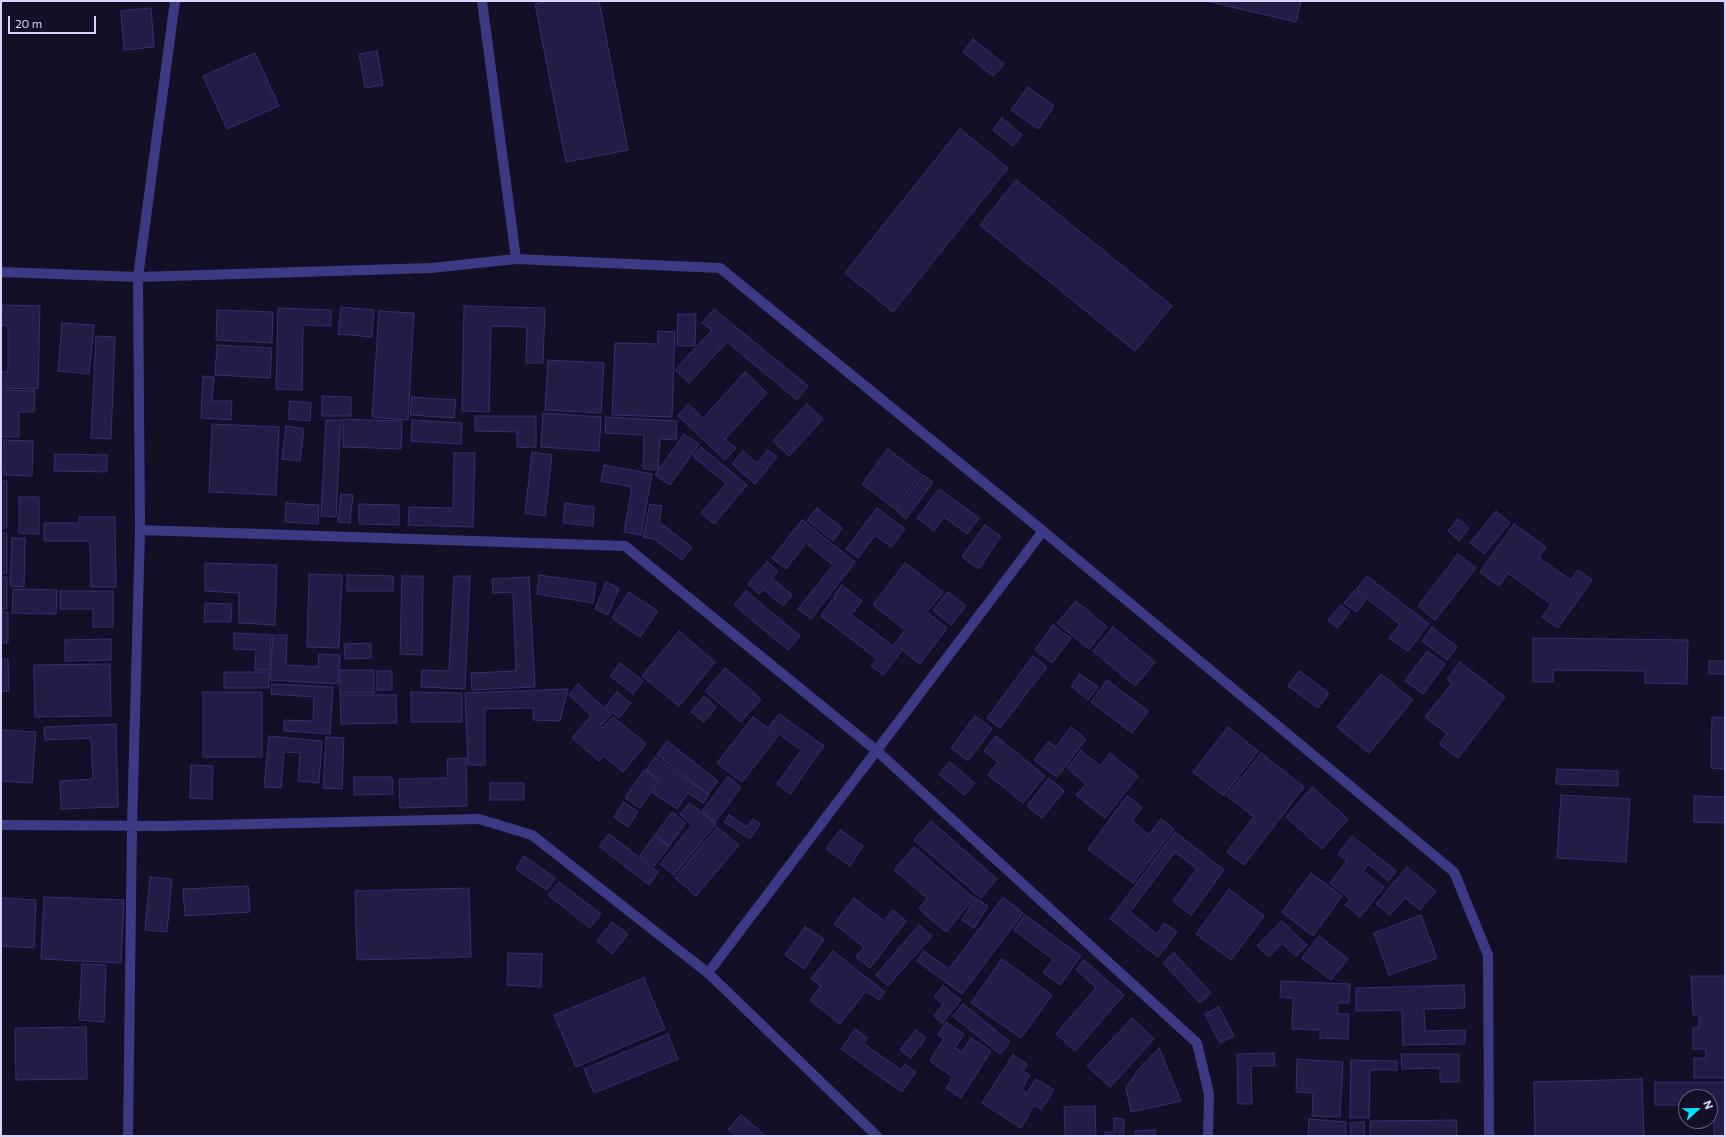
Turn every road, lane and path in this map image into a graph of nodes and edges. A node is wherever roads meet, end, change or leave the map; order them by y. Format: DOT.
graph roads {
  1 [pos="175,1"];
  2 [pos="482,1"];
  3 [pos="516,259"];
  4 [pos="1,272"];
  5 [pos="138,277"];
  6 [pos="140,530"];
  7 [pos="1043,530"];
  8 [pos="877,751"];
  9 [pos="1,825"];
  10 [pos="132,826"];
  11 [pos="708,972"];
  12 [pos="128,1136"];
  13 [pos="877,1136"];
  14 [pos="1208,1136"];
  15 [pos="1489,1136"];
  1 -- 5 [label="street"];
  2 -- 3 [label="street"];
  3 -- 5 [label="street"];
  3 -- 7 [label="street"];
  4 -- 5 [label="street"];
  5 -- 6 [label="street"];
  6 -- 8 [label="street"];
  6 -- 10 [label="street"];
  7 -- 8 [label="street"];
  7 -- 15 [label="street"];
  8 -- 11 [label="street"];
  8 -- 14 [label="street"];
  9 -- 10 [label="street"];
  10 -- 11 [label="street"];
  10 -- 12 [label="street"];
  11 -- 13 [label="street"];
}
